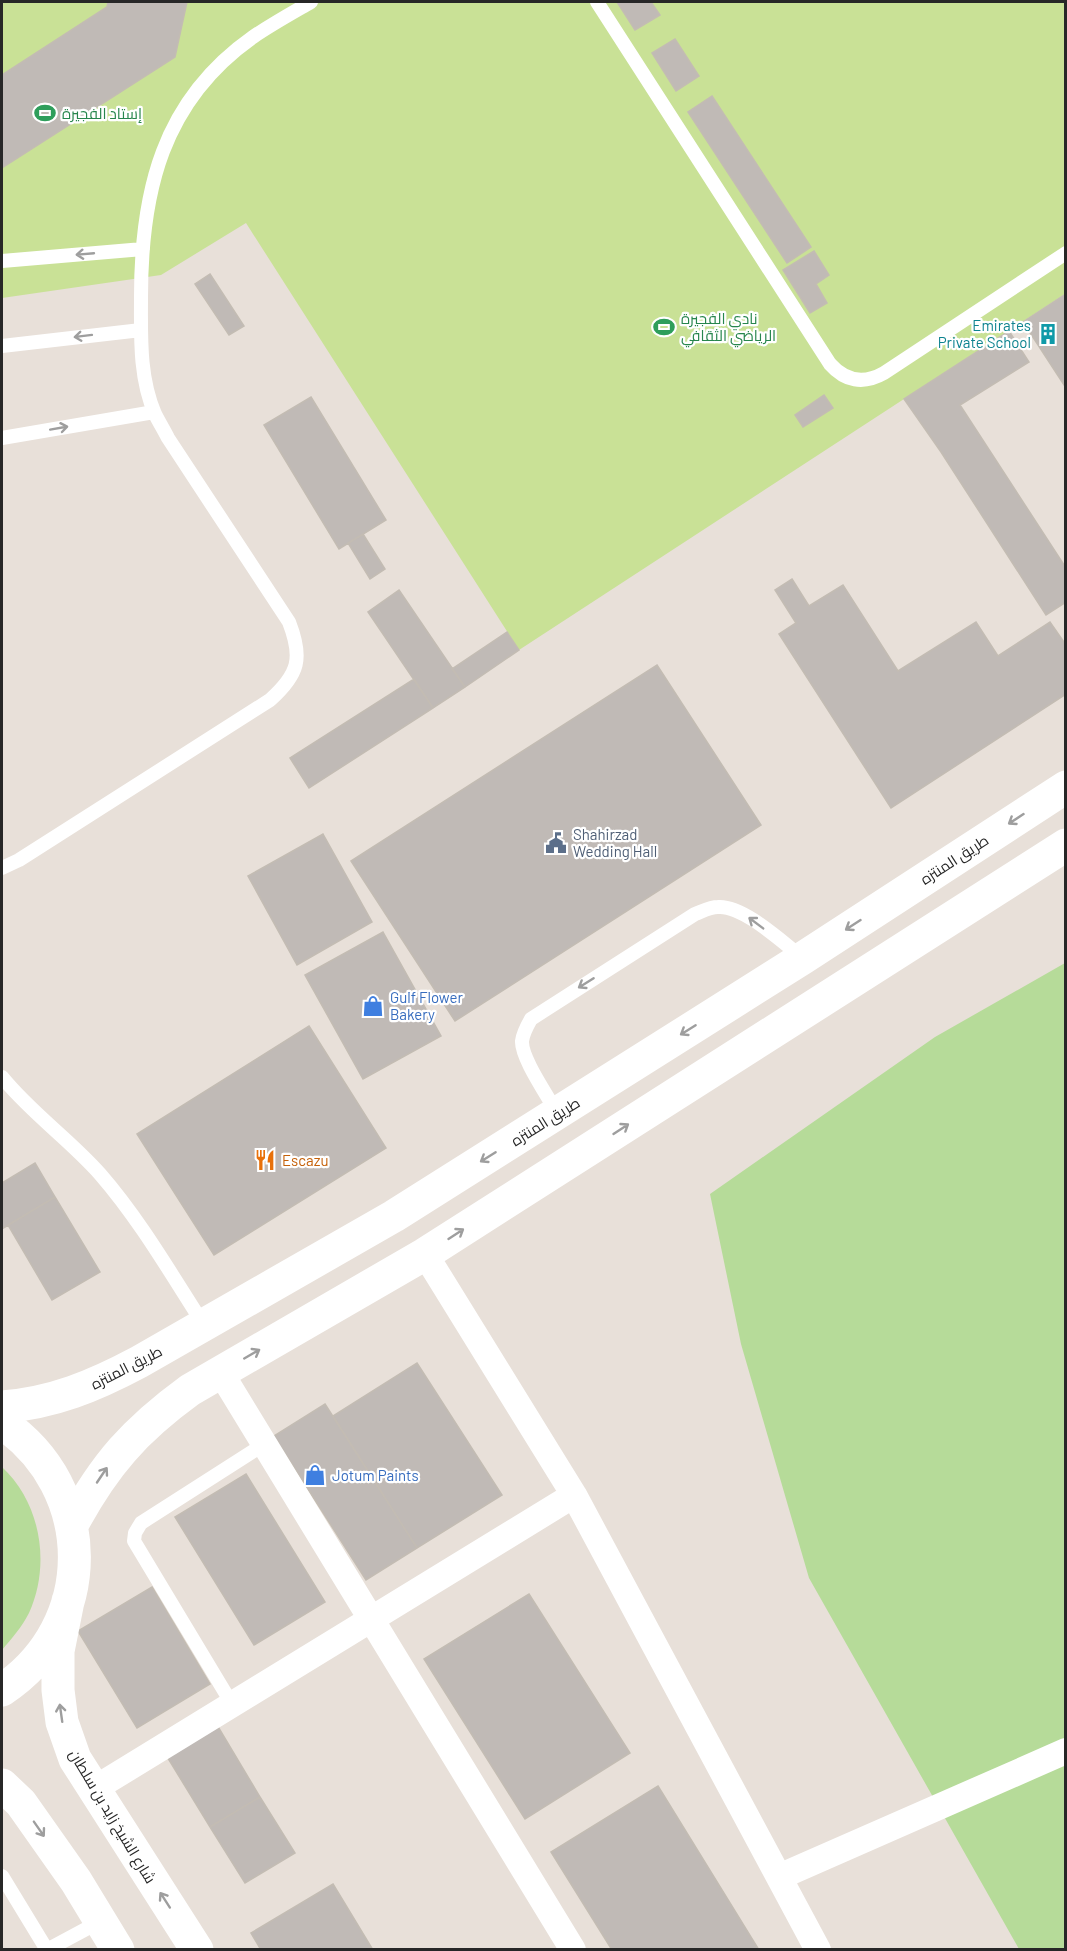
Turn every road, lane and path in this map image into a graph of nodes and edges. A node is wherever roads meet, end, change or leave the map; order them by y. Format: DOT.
graph roads {
  1 [pos="282,2"];
  2 [pos="311,2"];
  3 [pos="597,2"];
  4 [pos="288,16"];
  5 [pos="143,249"];
  6 [pos="1065,253"];
  7 [pos="2,261"];
  8 [pos="141,330"];
  9 [pos="2,346"];
  10 [pos="154,412"];
  11 [pos="2,438"];
  12 [pos="1065,787"];
  13 [pos="1065,845"];
  14 [pos="2,868"];
  15 [pos="803,958"];
  16 [pos="2,1077"];
  17 [pos="557,1113"];
  18 [pos="425,1254"];
  19 [pos="204,1325"];
  20 [pos="221,1372"];
  21 [pos="2,1407"];
  22 [pos="2,1423"];
  23 [pos="266,1443"];
  24 [pos="574,1495"];
  25 [pos="72,1525"];
  26 [pos="68,1601"];
  27 [pos="372,1618"];
  28 [pos="2,1690"];
  29 [pos="232,1704"];
  30 [pos="1065,1751"];
  31 [pos="2,1785"];
  32 [pos="94,1789"];
  33 [pos="2,1876"];
  34 [pos="779,1877"];
  35 [pos="100,1921"];
  36 [pos="47,1950"];
  37 [pos="118,1950"];
  38 [pos="197,1950"];
  39 [pos="573,1950"];
  40 [pos="818,1950"];
  1 -- 4 [label="lane"];
  2 -- 4 [label="lane"];
  3 -- 6 [label="lane"];
  4 -- 5 [label="lane"];
  5 -- 7 [label="lane, one-way"];
  5 -- 8 [label="lane"];
  8 -- 9 [label="lane, one-way"];
  8 -- 10 [label="lane"];
  11 -- 10 [label="lane, one-way"];
  10 -- 14 [label="lane"];
  12 -- 15 [label="street, طريق المنتزه, one-way"];
  18 -- 13 [label="street, one-way"];
  15 -- 17 [label="street, طريق المنتزه, one-way"];
  15 -- 17 [label="lane, one-way"];
  16 -- 19 [label="lane"];
  17 -- 19 [label="street, طريق المنتزه, one-way"];
  20 -- 18 [label="street, one-way"];
  18 -- 24 [label="street"];
  19 -- 21 [label="street, طريق المنتزه"];
  20 -- 23 [label="street"];
  25 -- 20 [label="street, one-way"];
  22 -- 25 [label="street"];
  23 -- 27 [label="street"];
  23 -- 29 [label="lane"];
  24 -- 27 [label="street"];
  24 -- 34 [label="street"];
  25 -- 26 [label="street"];
  26 -- 28 [label="street"];
  32 -- 26 [label="street, شارع الشيخ زايد بن سلطان, one-way"];
  27 -- 29 [label="street"];
  27 -- 39 [label="street"];
  29 -- 32 [label="street"];
  30 -- 34 [label="street"];
  31 -- 35 [label="street, one-way"];
  38 -- 32 [label="street, شارع الشيخ زايد بن سلطان, one-way"];
  33 -- 36 [label="lane"];
  34 -- 40 [label="street"];
  35 -- 36 [label="lane"];
  35 -- 37 [label="street"];
}
